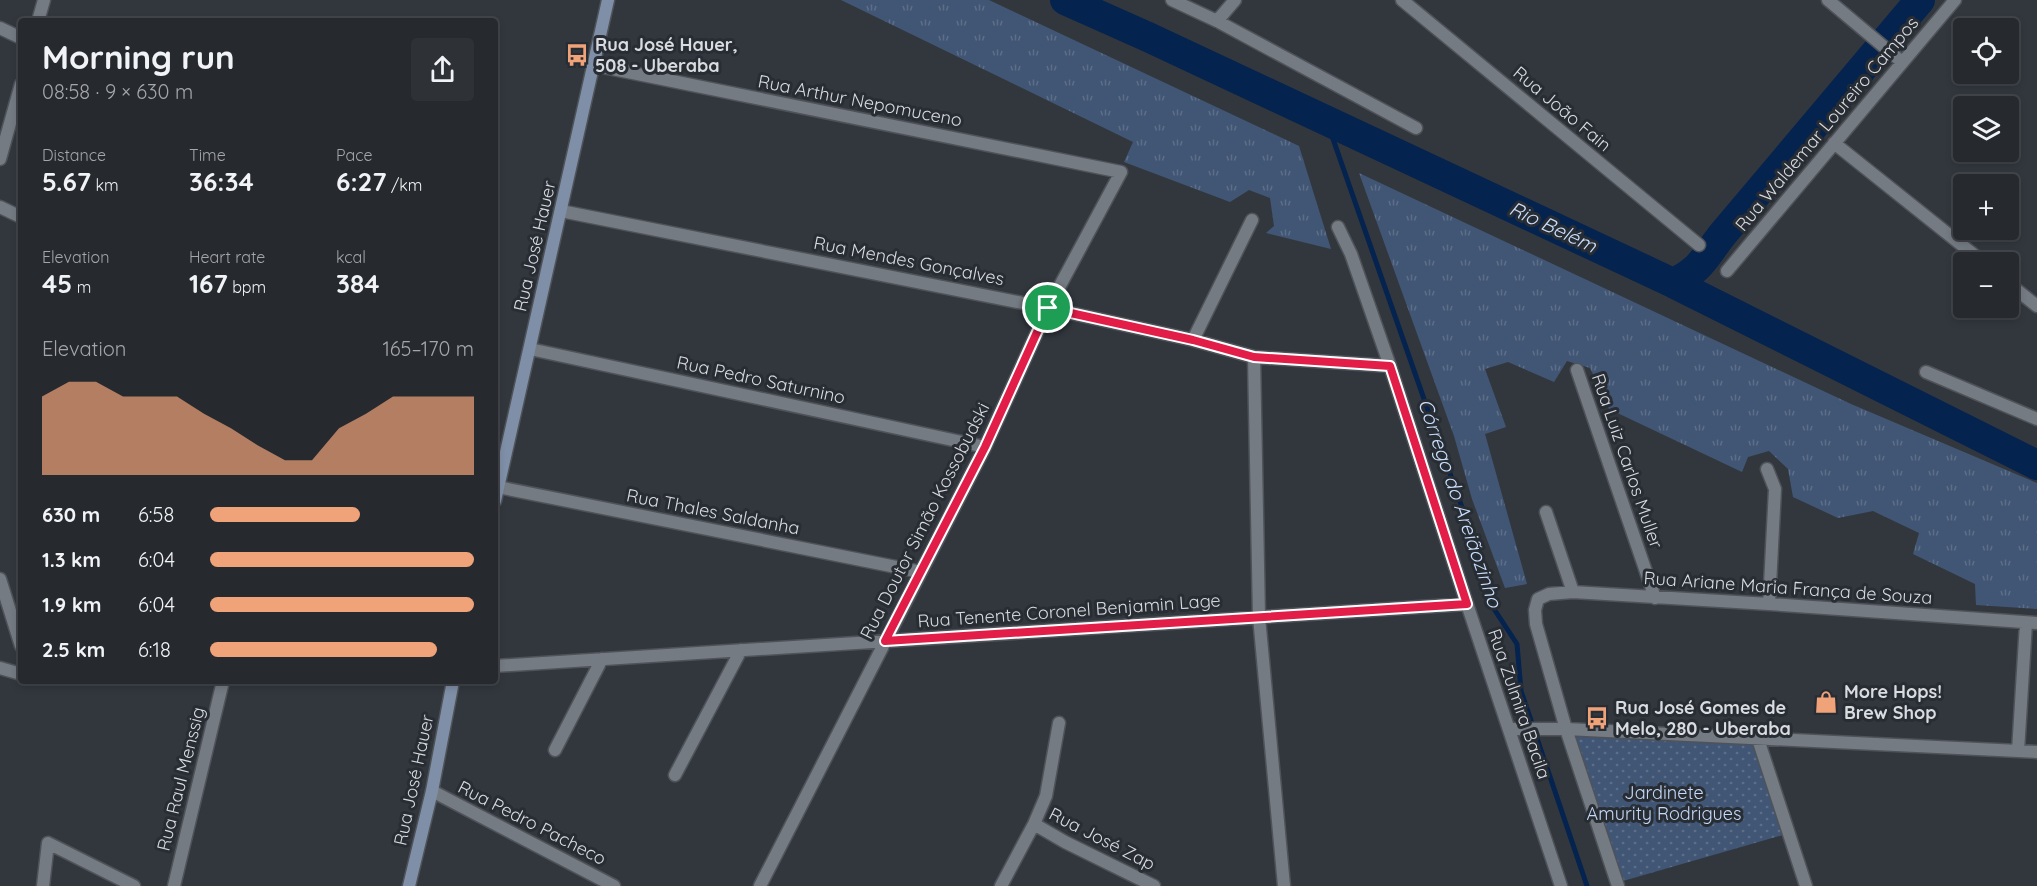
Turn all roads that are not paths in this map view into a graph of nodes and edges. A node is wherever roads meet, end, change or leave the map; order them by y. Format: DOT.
graph roads {
  1 [pos="44,0"];
  2 [pos="608,0"];
  3 [pos="1172,0"];
  4 [pos="1235,0"];
  5 [pos="1402,0"];
  6 [pos="1828,0"];
  7 [pos="1955,0"];
  8 [pos="39,18"];
  9 [pos="1217,21"];
  10 [pos="0,28"];
  11 [pos="18,37"];
  12 [pos="1902,62"];
  13 [pos="593,65"];
  14 [pos="18,95"];
  15 [pos="1416,128"];
  16 [pos="1834,144"];
  17 [pos="0,159"];
  18 [pos="1121,172"];
  19 [pos="0,207"];
  20 [pos="561,211"];
  21 [pos="18,215"];
  22 [pos="1252,220"];
  23 [pos="1338,228"];
  24 [pos="1699,245"];
  25 [pos="1970,252"];
  26 [pos="1727,271"];
  27 [pos="2019,292"];
  28 [pos="2037,306"];
  29 [pos="1048,308"];
  30 [pos="1193,340"];
  31 [pos="530,349"];
  32 [pos="1254,357"];
  33 [pos="1390,366"];
  34 [pos="1577,370"];
  35 [pos="1926,372"];
  36 [pos="2037,419"];
  37 [pos="985,447"];
  38 [pos="1767,469"];
  39 [pos="498,487"];
  40 [pos="1546,512"];
  41 [pos="921,572"];
  42 [pos="0,579"];
  43 [pos="1573,592"];
  44 [pos="1654,598"];
  45 [pos="1538,599"];
  46 [pos="1467,604"];
  47 [pos="1769,604"];
  48 [pos="1259,617"];
  49 [pos="2032,623"];
  50 [pos="18,636"];
  51 [pos="885,641"];
  52 [pos="741,650"];
  53 [pos="602,659"];
  54 [pos="498,666"];
  55 [pos="0,668"];
  56 [pos="18,673"];
  57 [pos="222,684"];
  58 [pos="452,684"];
  59 [pos="1059,723"];
  60 [pos="1509,729"];
  61 [pos="1566,729"];
  62 [pos="1758,739"];
  63 [pos="555,750"];
  64 [pos="2018,751"];
  65 [pos="2037,752"];
  66 [pos="675,775"];
  67 [pos="432,791"];
  68 [pos="1034,824"];
  69 [pos="44,886"];
  70 [pos="134,886"];
  71 [pos="174,886"];
  72 [pos="409,886"];
  73 [pos="614,886"];
  74 [pos="760,886"];
  75 [pos="1001,886"];
  76 [pos="1154,886"];
  77 [pos="1284,886"];
  78 [pos="1561,886"];
  79 [pos="1618,886"];
  80 [pos="1806,886"];
  1 -- 8 [label="street"];
  2 -- 13 [label="main road, Rua José Hauer"];
  3 -- 9 [label="street"];
  4 -- 9 [label="street"];
  5 -- 24 [label="street, Rua João Fain"];
  6 -- 12 [label="street"];
  7 -- 12 [label="street, Rua Waldemar Loureiro Campos"];
  9 -- 15 [label="street"];
  10 -- 11 [label="street"];
  12 -- 16 [label="street, Rua Waldemar Loureiro Campos"];
  13 -- 18 [label="street, Rua Arthur Nepomuceno"];
  13 -- 20 [label="main road, Rua José Hauer"];
  14 -- 17 [label="street"];
  16 -- 25 [label="street"];
  16 -- 26 [label="street, Rua Waldemar Loureiro Campos"];
  18 -- 29 [label="street, Rua Doutor Simão Kossobudski"];
  19 -- 21 [label="street"];
  20 -- 29 [label="street, Rua Mendes Gonçalves"];
  20 -- 31 [label="main road, Rua José Hauer"];
  22 -- 30 [label="street"];
  23 -- 33 [label="street, Rua Zulmira Bacila"];
  27 -- 28 [label="street"];
  29 -- 30 [label="street, Rua Mendes Gonçalves"];
  29 -- 37 [label="street, Rua Doutor Simão Kossobudski"];
  30 -- 32 [label="street, Rua Mendes Gonçalves"];
  31 -- 37 [label="street, Rua Pedro Saturnino"];
  31 -- 39 [label="main road, Rua José Hauer"];
  32 -- 33 [label="street, Rua Mendes Gonçalves"];
  32 -- 48 [label="street"];
  33 -- 46 [label="street, Rua Zulmira Bacila"];
  34 -- 44 [label="street, Rua Luiz Carlos Muller"];
  35 -- 36 [label="street"];
  37 -- 41 [label="street, Rua Doutor Simão Kossobudski"];
  38 -- 47 [label="street"];
  39 -- 41 [label="street, Rua Thales Saldanha"];
  40 -- 43 [label="street"];
  41 -- 51 [label="street, Rua Doutor Simão Kossobudski"];
  42 -- 50 [label="street"];
  43 -- 44 [label="street, Rua Ariane Maria França de Souza"];
  43 -- 45 [label="street, Rua Ariane Maria França de Souza"];
  44 -- 47 [label="street, Rua Ariane Maria França de Souza"];
  45 -- 61 [label="street, Rua Zulmira Bacila"];
  46 -- 48 [label="street, Rua Tenente Coronel Benjamin Lage"];
  46 -- 60 [label="street, Rua Zulmira Bacila"];
  47 -- 49 [label="street, Rua Ariane Maria França de Souza"];
  48 -- 51 [label="street, Rua Tenente Coronel Benjamin Lage"];
  48 -- 77 [label="street"];
  49 -- 64 [label="street"];
  51 -- 52 [label="street, Rua Tenente Coronel Benjamin Lage"];
  51 -- 74 [label="street, Rua Doutor Simão Kossobudski"];
  52 -- 53 [label="street, Rua Tenente Coronel Benjamin Lage"];
  52 -- 66 [label="street"];
  53 -- 54 [label="street, Rua Tenente Coronel Benjamin Lage"];
  53 -- 63 [label="street"];
  55 -- 56 [label="street"];
  57 -- 71 [label="street, Rua Raul Menssig"];
  58 -- 67 [label="main road, Rua José Hauer"];
  59 -- 68 [label="street"];
  60 -- 61 [label="street"];
  60 -- 78 [label="street, Rua Zulmira Bacila"];
  61 -- 62 [label="street"];
  61 -- 79 [label="street, Rua Zulmira Bacila"];
  62 -- 64 [label="street"];
  62 -- 80 [label="street"];
  64 -- 65 [label="street"];
  67 -- 72 [label="main road, Rua José Hauer"];
  67 -- 73 [label="street, Rua Pedro Pacheco"];
  68 -- 75 [label="street"];
  68 -- 76 [label="street, Rua José Zap"];
  69 -- 70 [label="street"];
}
